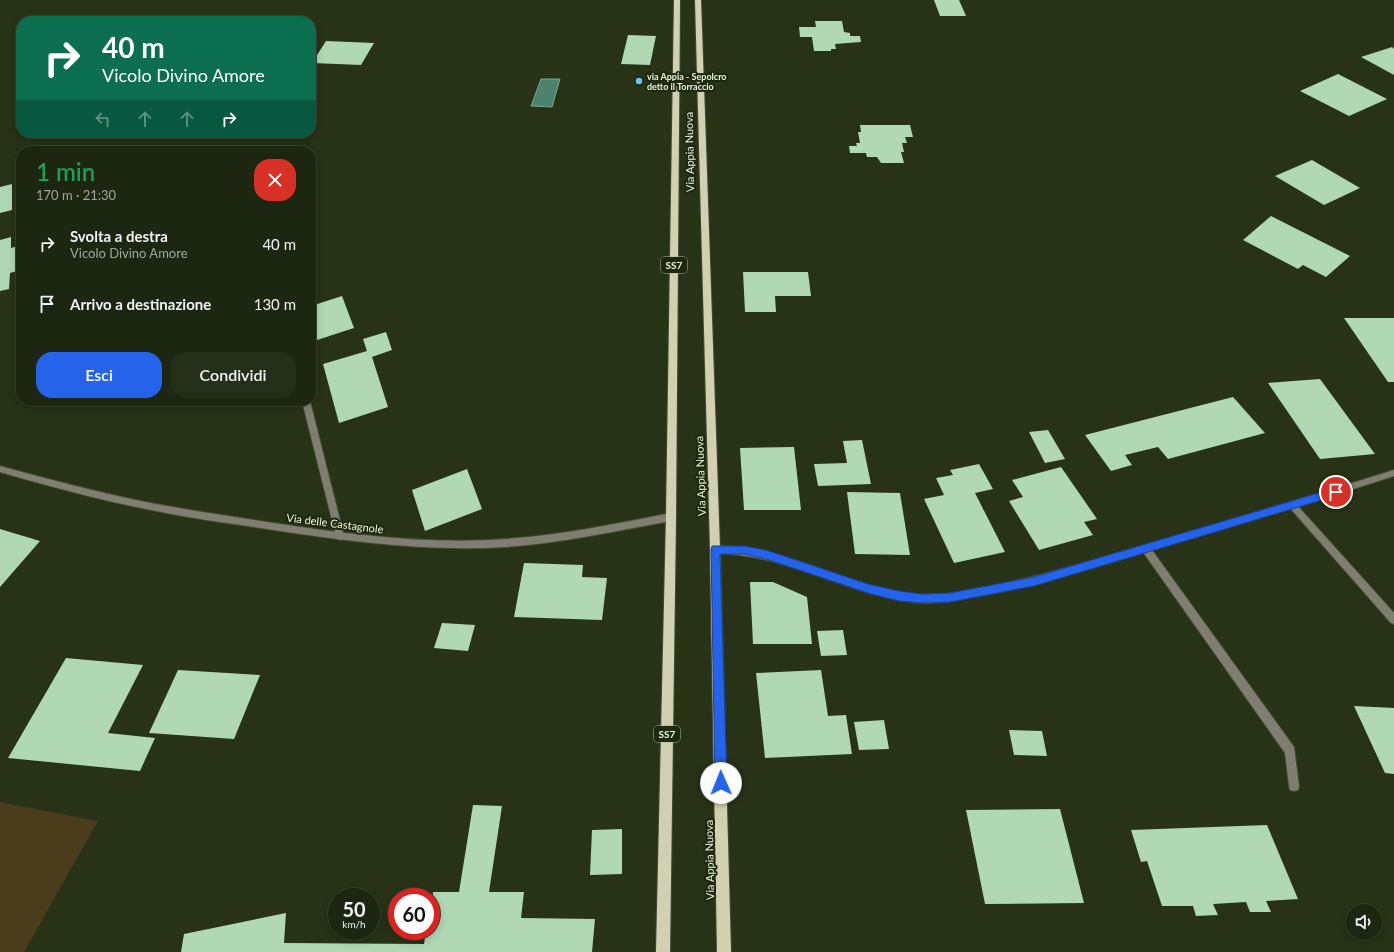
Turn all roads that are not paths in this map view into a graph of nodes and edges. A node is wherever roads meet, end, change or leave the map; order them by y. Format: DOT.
graph roads {
  1 [pos="677,0"];
  2 [pos="698,0"];
  3 [pos="307,406"];
  4 [pos="0,469"];
  5 [pos="1394,473"];
  6 [pos="1293,506"];
  7 [pos="670,517"];
  8 [pos="340,536"];
  9 [pos="715,549"];
  10 [pos="1146,549"];
  11 [pos="1394,620"];
  12 [pos="1294,786"];
  13 [pos="663,952"];
  14 [pos="724,952"];
  1 -- 7 [label="main road, Via Appia Nuova / SS7"];
  2 -- 9 [label="main road, Via Appia Nuova"];
  3 -- 8 [label="street"];
  4 -- 8 [label="street, Via delle Castagnole"];
  5 -- 6 [label="street"];
  6 -- 10 [label="street"];
  6 -- 11 [label="street"];
  7 -- 8 [label="street, Via delle Castagnole"];
  7 -- 13 [label="main road, Via Appia Nuova / SS7"];
  9 -- 10 [label="street"];
  9 -- 14 [label="main road, Via Appia Nuova"];
  10 -- 12 [label="street"];
}
